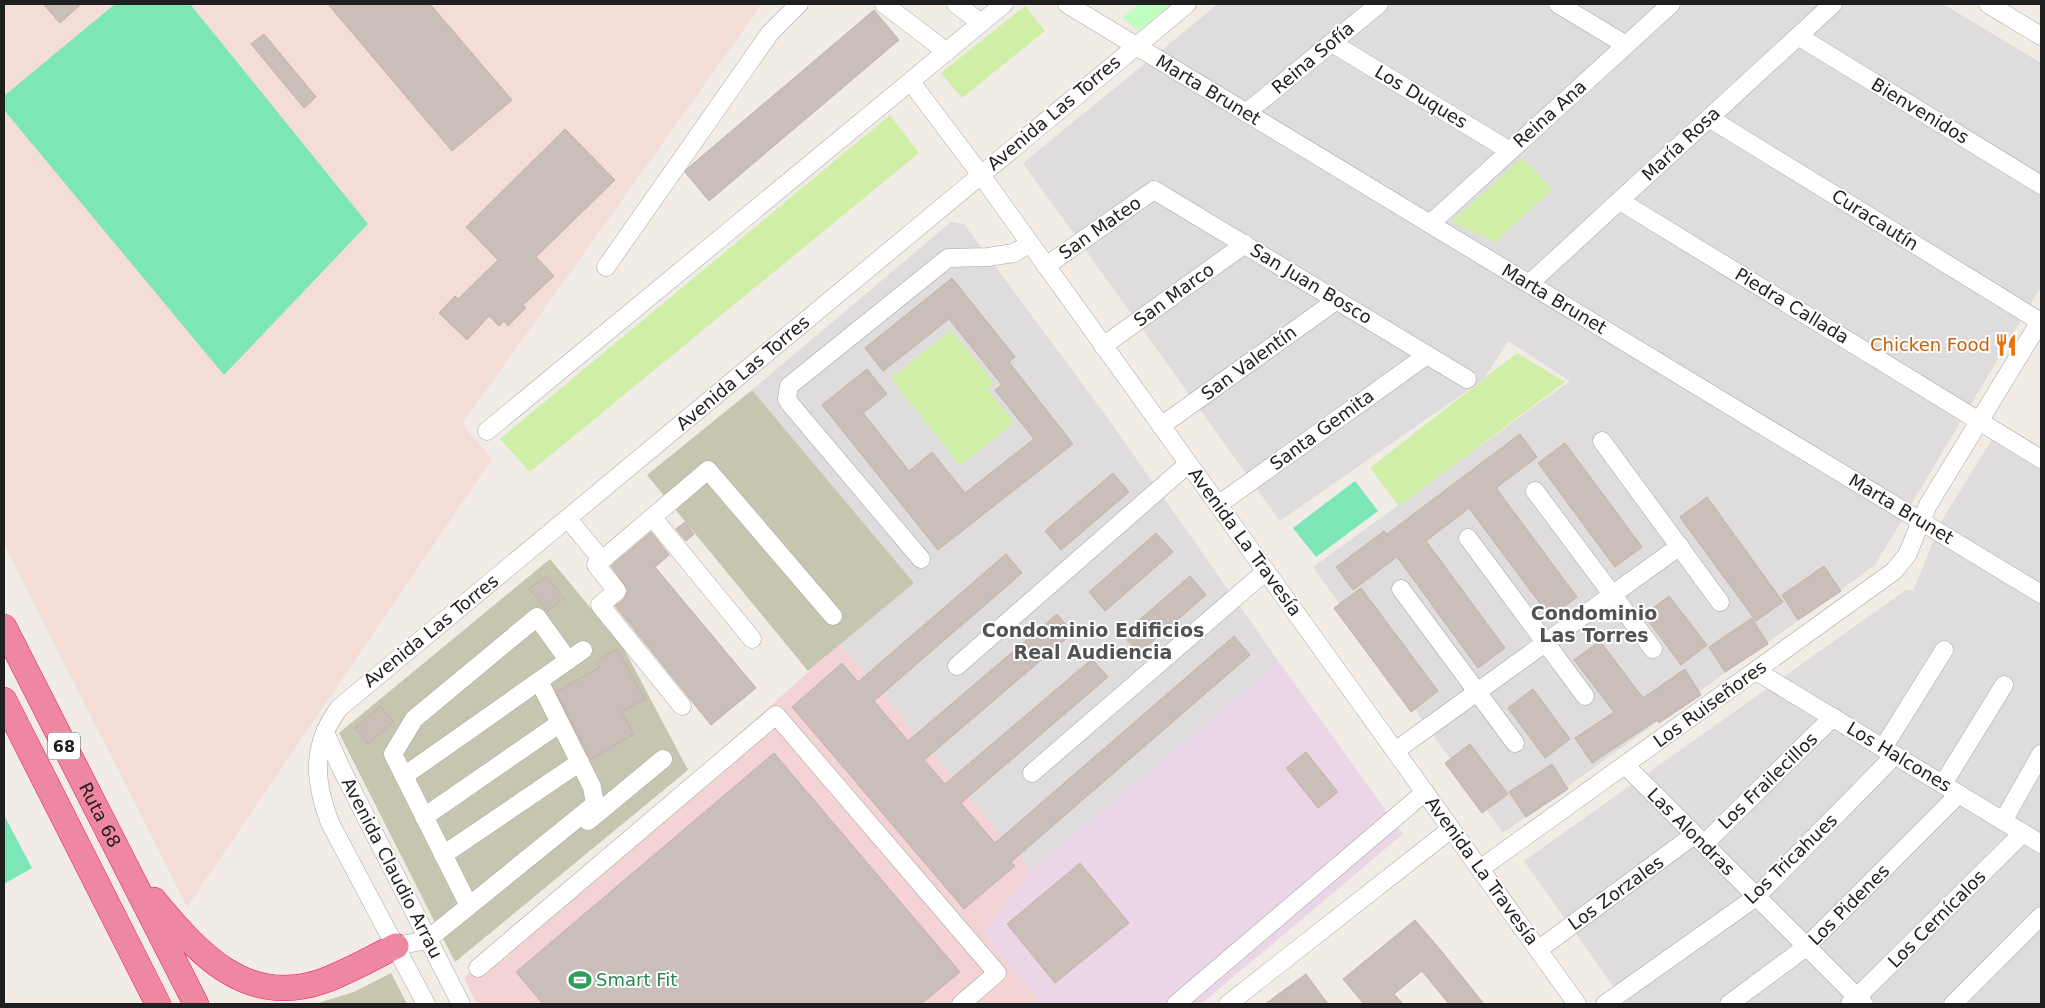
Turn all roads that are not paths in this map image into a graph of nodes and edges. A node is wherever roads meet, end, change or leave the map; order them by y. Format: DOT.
graph roads {
  1 [pos="799,4"];
  2 [pos="884,4"];
  3 [pos="956,4"];
  4 [pos="1004,4"];
  5 [pos="1067,4"];
  6 [pos="1187,4"];
  7 [pos="1379,4"];
  8 [pos="1558,4"];
  9 [pos="1671,4"];
  10 [pos="1833,4"];
  11 [pos="1988,4"];
  12 [pos="981,23"];
  13 [pos="1798,36"];
  14 [pos="2041,36"];
  15 [pos="1332,43"];
  16 [pos="1626,44"];
  17 [pos="1135,46"];
  18 [pos="947,52"];
  19 [pos="911,82"];
  20 [pos="1246,113"];
  21 [pos="1709,118"];
  22 [pos="1510,151"];
  23 [pos="981,175"];
  24 [pos="2041,185"];
  25 [pos="1154,190"];
  26 [pos="1620,201"];
  27 [pos="1430,224"];
  28 [pos="1030,243"];
  29 [pos="1245,244"];
  30 [pos="606,266"];
  31 [pos="1046,266"];
  32 [pos="1529,284"];
  33 [pos="1337,300"];
  34 [pos="2041,321"];
  35 [pos="1104,346"];
  36 [pos="1427,354"];
  37 [pos="1467,379"];
  38 [pos="1980,421"];
  39 [pos="1161,426"];
  40 [pos="487,431"];
  41 [pos="1602,441"];
  42 [pos="2041,459"];
  43 [pos="1188,464"];
  44 [pos="1535,491"];
  45 [pos="1218,505"];
  46 [pos="652,518"];
  47 [pos="568,519"];
  48 [pos="1921,521"];
  49 [pos="1468,538"];
  50 [pos="1680,546"];
  51 [pos="922,559"];
  52 [pos="602,560"];
  53 [pos="1266,571"];
  54 [pos="1401,588"];
  55 [pos="2041,594"];
  56 [pos="1613,595"];
  57 [pos="1720,602"];
  58 [pos="833,616"];
  59 [pos="4,627"];
  60 [pos="752,638"];
  61 [pos="1546,643"];
  62 [pos="1653,649"];
  63 [pos="583,650"];
  64 [pos="1944,650"];
  65 [pos="568,660"];
  66 [pos="957,666"];
  67 [pos="1756,671"];
  68 [pos="539,681"];
  69 [pos="2004,685"];
  70 [pos="1477,692"];
  71 [pos="1585,696"];
  72 [pos="4,700"];
  73 [pos="682,706"];
  74 [pos="1833,717"];
  75 [pos="560,723"];
  76 [pos="325,732"];
  77 [pos="1515,743"];
  78 [pos="1395,751"];
  79 [pos="1889,751"];
  80 [pos="318,754"];
  81 [pos="2041,754"];
  82 [pos="663,759"];
  83 [pos="580,762"];
  84 [pos="1625,765"];
  85 [pos="1032,773"];
  86 [pos="404,776"];
  87 [pos="1944,784"];
  88 [pos="1425,792"];
  89 [pos="1959,794"];
  90 [pos="424,817"];
  91 [pos="2003,820"];
  92 [pos="1451,829"];
  93 [pos="2023,832"];
  94 [pos="1699,840"];
  95 [pos="2041,844"];
  96 [pos="533,854"];
  97 [pos="443,855"];
  98 [pos="125,865"];
  99 [pos="1480,869"];
  100 [pos="1756,897"];
  101 [pos="468,906"];
  102 [pos="2041,916"];
  103 [pos="427,940"];
  104 [pos="396,946"];
  105 [pos="1806,947"];
  106 [pos="1538,950"];
  107 [pos="478,968"];
  108 [pos="1857,1002"];
  109 [pos="158,1004"];
  110 [pos="196,1004"];
  111 [pos="426,1004"];
  112 [pos="460,1004"];
  113 [pos="961,1004"];
  114 [pos="1176,1004"];
  115 [pos="1228,1004"];
  116 [pos="1577,1004"];
  117 [pos="1605,1004"];
  118 [pos="1729,1004"];
  119 [pos="1953,1004"];
  1 -- 30 [label="street"];
  2 -- 18 [label="street"];
  3 -- 12 [label="street"];
  4 -- 12 [label="street"];
  5 -- 17 [label="street, Marta Brunet"];
  6 -- 17 [label="street, Avenida Las Torres"];
  7 -- 15 [label="street, Reina Sofía"];
  8 -- 16 [label="street"];
  9 -- 16 [label="street, Reina Ana"];
  10 -- 13 [label="street, María Rosa"];
  11 -- 14 [label="street"];
  12 -- 18 [label="street"];
  13 -- 21 [label="street, María Rosa"];
  13 -- 24 [label="street, Bienvenidos"];
  15 -- 20 [label="street, Reina Sofía"];
  15 -- 22 [label="street, Los Duques"];
  16 -- 22 [label="street, Reina Ana"];
  17 -- 20 [label="street, Marta Brunet"];
  17 -- 23 [label="street, Avenida Las Torres"];
  18 -- 19 [label="street"];
  19 -- 23 [label="street, Avenida La Travesía"];
  19 -- 40 [label="street"];
  20 -- 27 [label="street, Marta Brunet"];
  21 -- 26 [label="street, María Rosa"];
  21 -- 34 [label="street, Curacautín"];
  22 -- 27 [label="street, Reina Ana"];
  23 -- 28 [label="street, Avenida La Travesía"];
  23 -- 47 [label="street, Avenida Las Torres"];
  25 -- 29 [label="street, San Juan Bosco"];
  25 -- 31 [label="street, San Mateo"];
  26 -- 32 [label="street, María Rosa"];
  26 -- 38 [label="street, Piedra Callada"];
  27 -- 32 [label="street, Marta Brunet"];
  28 -- 31 [label="street, Avenida La Travesía"];
  28 -- 51 [label="street"];
  29 -- 33 [label="street, San Juan Bosco"];
  29 -- 35 [label="street, San Marco"];
  31 -- 35 [label="street, Avenida La Travesía"];
  32 -- 48 [label="street, Marta Brunet"];
  33 -- 36 [label="street, San Juan Bosco"];
  33 -- 39 [label="street, San Valentín"];
  34 -- 38 [label="street, Los Ruiseñores"];
  35 -- 39 [label="street, Avenida La Travesía"];
  36 -- 37 [label="street, San Juan Bosco"];
  36 -- 45 [label="street, Santa Gemita"];
  38 -- 42 [label="street, Piedra Callada"];
  38 -- 48 [label="street, Los Ruiseñores"];
  39 -- 43 [label="street, Avenida La Travesía"];
  41 -- 50 [label="street"];
  43 -- 45 [label="street, Avenida La Travesía"];
  43 -- 66 [label="street"];
  44 -- 56 [label="street"];
  45 -- 53 [label="street, Avenida La Travesía"];
  46 -- 52 [label="street"];
  46 -- 58 [label="street"];
  46 -- 60 [label="street"];
  47 -- 52 [label="street"];
  47 -- 76 [label="street, Avenida Las Torres"];
  48 -- 55 [label="street, Marta Brunet"];
  48 -- 67 [label="street, Los Ruiseñores"];
  49 -- 61 [label="street"];
  50 -- 56 [label="street"];
  50 -- 57 [label="street"];
  52 -- 73 [label="street"];
  53 -- 78 [label="street, Avenida La Travesía"];
  53 -- 85 [label="street"];
  54 -- 70 [label="street"];
  56 -- 61 [label="street"];
  56 -- 62 [label="street"];
  59 -- 98 [label="highway, Ruta 68 / 68"];
  61 -- 70 [label="street"];
  61 -- 71 [label="street"];
  63 -- 65 [label="street"];
  64 -- 79 [label="street, Los Tricahues"];
  65 -- 68 [label="street"];
  65 -- 86 [label="street"];
  67 -- 74 [label="street, Los Halcones"];
  67 -- 84 [label="street, Los Ruiseñores"];
  68 -- 75 [label="street"];
  68 -- 86 [label="street"];
  69 -- 87 [label="street"];
  70 -- 77 [label="street"];
  70 -- 78 [label="street"];
  72 -- 109 [label="highway, Ruta 68 / 68"];
  74 -- 79 [label="street, Los Halcones"];
  74 -- 94 [label="street, Los Frailecillos"];
  75 -- 83 [label="street"];
  75 -- 90 [label="street"];
  76 -- 80 [label="street, Avenida Las Torres"];
  76 -- 103 [label="street, Avenida Claudio Arrau"];
  78 -- 88 [label="street, Avenida La Travesía"];
  79 -- 87 [label="street, Los Halcones"];
  79 -- 100 [label="street, Los Tricahues"];
  80 -- 104 [label="street, Avenida Claudio Arrau"];
  81 -- 91 [label="street"];
  82 -- 96 [label="street"];
  83 -- 96 [label="street"];
  83 -- 97 [label="street"];
  84 -- 94 [label="street, Las Alondras"];
  84 -- 99 [label="street, Los Ruiseñores"];
  86 -- 90 [label="street"];
  87 -- 89 [label="street, Los Halcones"];
  88 -- 92 [label="street, Avenida La Travesía"];
  88 -- 114 [label="street"];
  89 -- 91 [label="street, Los Halcones"];
  89 -- 105 [label="street, Los Pidenes"];
  90 -- 97 [label="street"];
  91 -- 93 [label="street, Los Halcones"];
  92 -- 99 [label="street, Avenida La Travesía"];
  92 -- 115 [label="street"];
  93 -- 95 [label="street, Los Halcones"];
  93 -- 108 [label="street, Los Cernícalos"];
  94 -- 100 [label="street, Las Alondras"];
  94 -- 106 [label="street, Los Zorzales"];
  96 -- 101 [label="street"];
  97 -- 101 [label="street"];
  98 -- 104 [label="highway"];
  98 -- 110 [label="highway, Ruta 68 / 68"];
  99 -- 106 [label="street, Avenida La Travesía"];
  100 -- 105 [label="street, Las Alondras"];
  100 -- 117 [label="street, Los Tricahues"];
  101 -- 103 [label="street"];
  102 -- 119 [label="street"];
  103 -- 104 [label="street"];
  103 -- 112 [label="street, Avenida Claudio Arrau"];
  104 -- 111 [label="street, Avenida Claudio Arrau"];
  105 -- 108 [label="street, Las Alondras"];
  105 -- 118 [label="street, Los Pidenes"];
  106 -- 116 [label="street, Avenida La Travesía"];
  107 -- 113 [label="street"];
}
